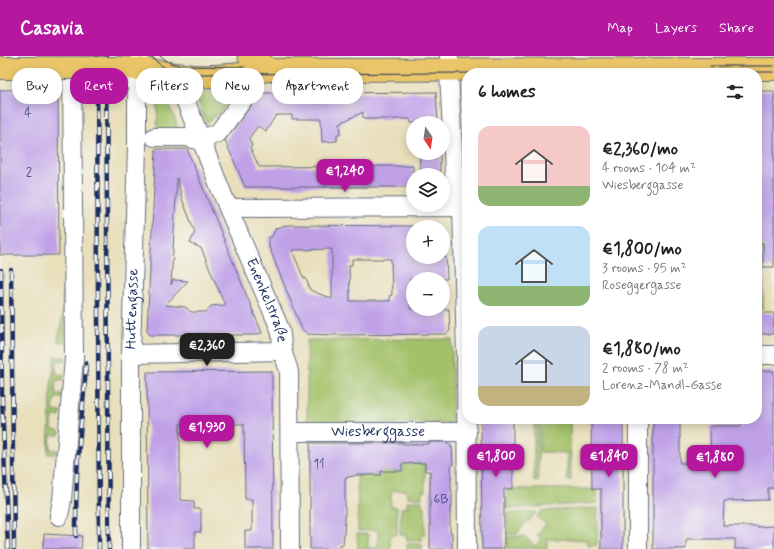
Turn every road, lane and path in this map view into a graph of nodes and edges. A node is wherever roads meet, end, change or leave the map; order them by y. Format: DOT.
graph roads {
  1 [pos="72,56"];
  2 [pos="250,56"];
  3 [pos="132,62"];
  4 [pos="449,63"];
  5 [pos="161,64"];
  6 [pos="0,68"];
  7 [pos="567,68"];
  8 [pos="762,69"];
  9 [pos="774,69"];
  10 [pos="270,70"];
  11 [pos="240,104"];
  12 [pos="154,136"];
  13 [pos="201,139"];
  14 [pos="462,202"];
  15 [pos="462,207"];
  16 [pos="228,208"];
  17 [pos="282,351"];
  18 [pos="131,354"];
  19 [pos="762,355"];
  20 [pos="774,355"];
  21 [pos="467,424"];
  22 [pos="638,424"];
  23 [pos="290,432"];
  24 [pos="467,432"];
  25 [pos="59,516"];
  26 [pos="131,549"];
  27 [pos="290,549"];
  28 [pos="467,549"];
  29 [pos="638,549"];
  1 -- 25 [label="street"];
  2 -- 10 [label="main road"];
  3 -- 5 [label="main road"];
  3 -- 6 [label="main road, bridge"];
  3 -- 18 [label="street, Huttengasse"];
  4 -- 7 [label="main road"];
  4 -- 10 [label="main road"];
  4 -- 14 [label="street"];
  5 -- 10 [label="main road"];
  5 -- 13 [label="street, Enenkelstraße"];
  8 -- 9 [label="main road"];
  11 -- 13 [label="street"];
  12 -- 13 [label="street"];
  13 -- 16 [label="street, Enenkelstraße"];
  15 -- 16 [label="street"];
  16 -- 17 [label="street, Enenkelstraße"];
  17 -- 18 [label="street"];
  17 -- 23 [label="street, Enenkelstraße"];
  18 -- 26 [label="street, Huttengasse"];
  19 -- 20 [label="street"];
  21 -- 24 [label="street"];
  22 -- 29 [label="street"];
  23 -- 24 [label="street, Wiesberggasse"];
  23 -- 27 [label="street, Enenkelstraße"];
  24 -- 28 [label="street"];
}
